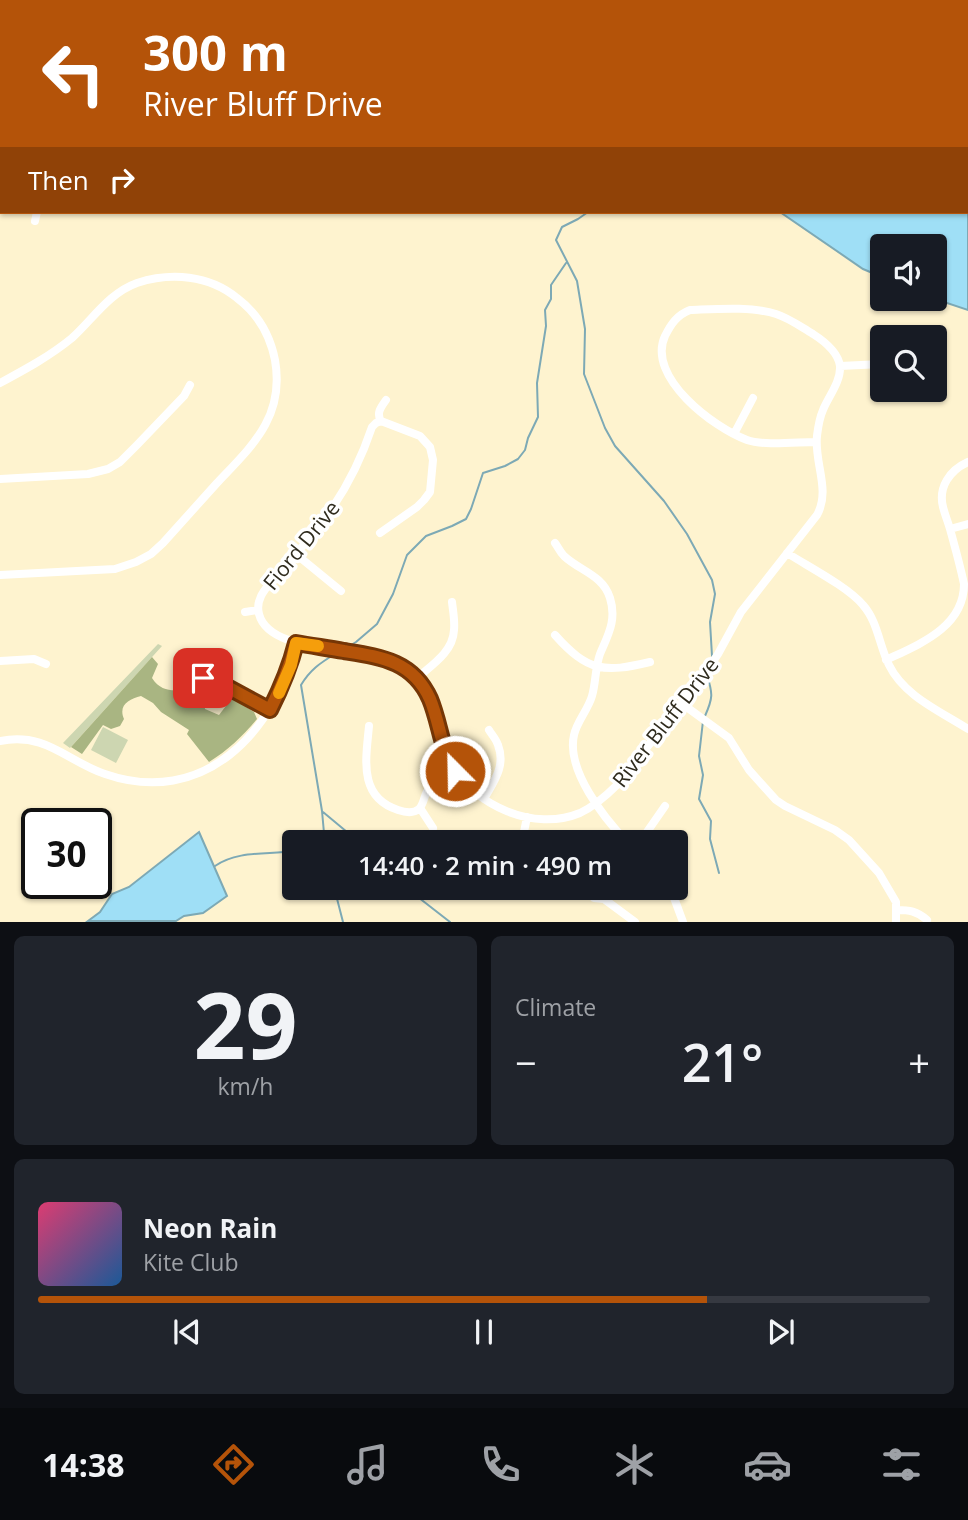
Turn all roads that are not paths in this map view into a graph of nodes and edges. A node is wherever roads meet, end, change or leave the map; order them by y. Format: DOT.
graph roads {
  1 [pos="870,365"];
  2 [pos="840,366"];
  3 [pos="0,383"];
  4 [pos="190,385"];
  5 [pos="753,398"];
  6 [pos="386,400"];
  7 [pos="381,421"];
  8 [pos="734,435"];
  9 [pos="816,442"];
  10 [pos="968,463"];
  11 [pos="0,479"];
  12 [pos="968,524"];
  13 [pos="950,529"];
  14 [pos="380,533"];
  15 [pos="555,543"];
  16 [pos="787,553"];
  17 [pos="297,555"];
  18 [pos="0,575"];
  19 [pos="341,591"];
  20 [pos="452,602"];
  21 [pos="258,610"];
  22 [pos="245,612"];
  23 [pos="555,635"];
  24 [pos="296,643"];
  25 [pos="886,660"];
  26 [pos="0,661"];
  27 [pos="650,662"];
  28 [pos="46,664"];
  29 [pos="597,665"];
  30 [pos="417,678"];
  31 [pos="198,679"];
  32 [pos="681,703"];
  33 [pos="270,710"];
  34 [pos="369,726"];
  35 [pos="968,729"];
  36 [pos="489,730"];
  37 [pos="0,741"];
  38 [pos="455,771"];
  39 [pos="484,799"];
  40 [pos="596,803"];
  41 [pos="665,806"];
  42 [pos="420,808"];
  43 [pos="527,817"];
  44 [pos="433,828"];
  45 [pos="524,830"];
  46 [pos="617,830"];
  47 [pos="648,830"];
  48 [pos="605,900"];
  49 [pos="675,900"];
  50 [pos="897,910"];
  51 [pos="927,920"];
  52 [pos="635,922"];
  53 [pos="683,922"];
  54 [pos="895,922"];
  1 -- 2 [label="street"];
  2 -- 8 [label="street"];
  2 -- 9 [label="street"];
  3 -- 18 [label="street"];
  4 -- 11 [label="street"];
  5 -- 8 [label="street"];
  6 -- 7 [label="street, Fiord Drive"];
  7 -- 14 [label="street"];
  7 -- 17 [label="street, Fiord Drive"];
  8 -- 9 [label="street"];
  9 -- 16 [label="street, River Bluff Drive"];
  10 -- 13 [label="street"];
  12 -- 13 [label="street"];
  13 -- 25 [label="street"];
  15 -- 29 [label="street"];
  16 -- 25 [label="street"];
  16 -- 32 [label="street, River Bluff Drive"];
  17 -- 19 [label="street"];
  17 -- 21 [label="street, Fiord Drive"];
  20 -- 30 [label="street"];
  21 -- 22 [label="street"];
  21 -- 24 [label="street, Fiord Drive"];
  23 -- 29 [label="street"];
  24 -- 30 [label="street"];
  24 -- 33 [label="street"];
  25 -- 35 [label="street"];
  26 -- 28 [label="street"];
  27 -- 29 [label="street"];
  29 -- 40 [label="street"];
  30 -- 38 [label="street, River Bluff Drive"];
  31 -- 33 [label="street"];
  32 -- 40 [label="street, River Bluff Drive"];
  32 -- 50 [label="street"];
  33 -- 37 [label="street"];
  34 -- 42 [label="street"];
  36 -- 39 [label="street"];
  38 -- 39 [label="street, River Bluff Drive"];
  38 -- 42 [label="street"];
  39 -- 43 [label="street, River Bluff Drive"];
  40 -- 43 [label="street, River Bluff Drive"];
  40 -- 46 [label="street"];
  41 -- 47 [label="street"];
  42 -- 44 [label="street"];
  43 -- 45 [label="street"];
  48 -- 52 [label="street"];
  49 -- 53 [label="street"];
  50 -- 51 [label="street"];
  50 -- 54 [label="street"];
}
